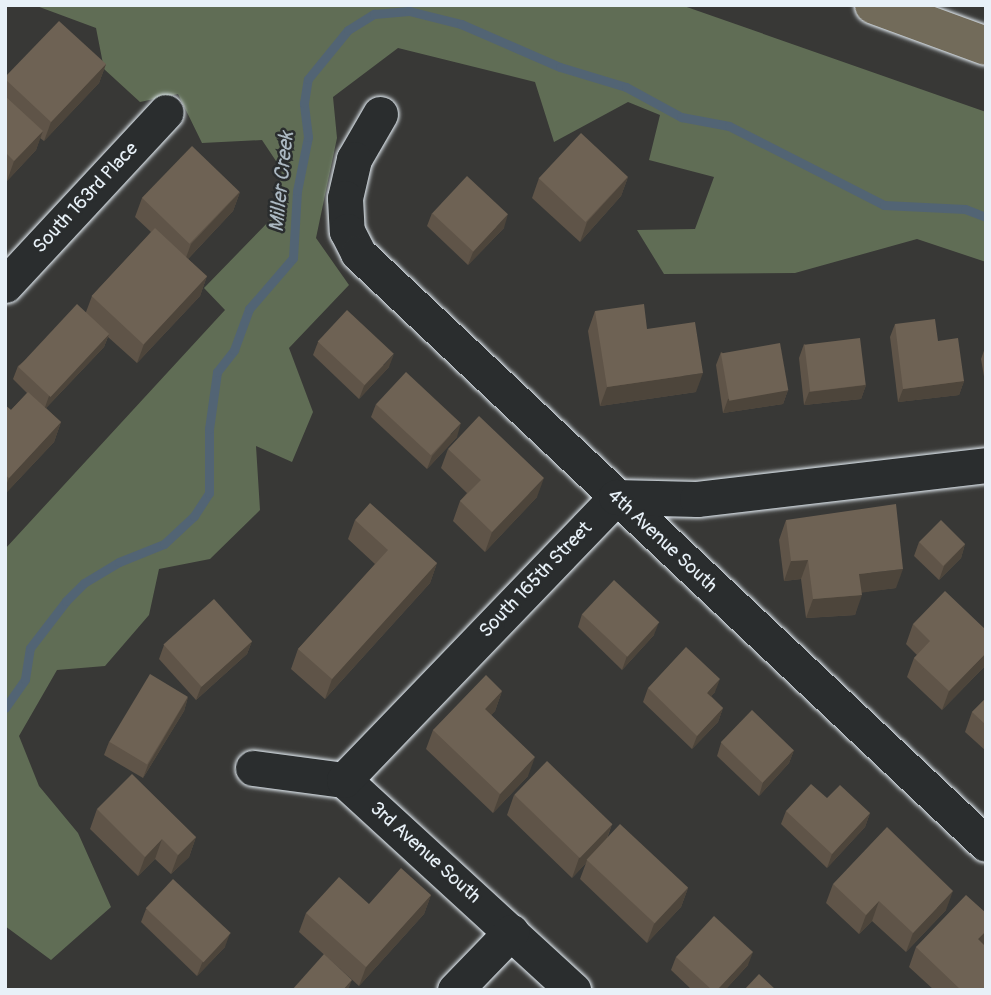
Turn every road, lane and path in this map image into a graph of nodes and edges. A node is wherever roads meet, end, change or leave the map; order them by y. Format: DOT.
graph roads {
  1 [pos="874,5"];
  2 [pos="950,5"];
  3 [pos="986,21"];
  4 [pos="986,46"];
  5 [pos="166,112"];
  6 [pos="380,114"];
  7 [pos="5,285"];
  8 [pos="986,465"];
  9 [pos="616,497"];
  10 [pos="253,768"];
  11 [pos="344,780"];
  12 [pos="986,844"];
  13 [pos="511,932"];
  14 [pos="455,990"];
  15 [pos="573,990"];
  1 -- 4 [label="highway"];
  2 -- 3 [label="highway"];
  5 -- 7 [label="street, South 163rd Place"];
  6 -- 9 [label="street, 4th Avenue South"];
  8 -- 9 [label="street"];
  9 -- 11 [label="street, South 165th Street"];
  9 -- 12 [label="street, 4th Avenue South"];
  10 -- 11 [label="street"];
  11 -- 13 [label="street, 3rd Avenue South"];
  13 -- 14 [label="street"];
  13 -- 15 [label="street, 3rd Avenue South"];
}
